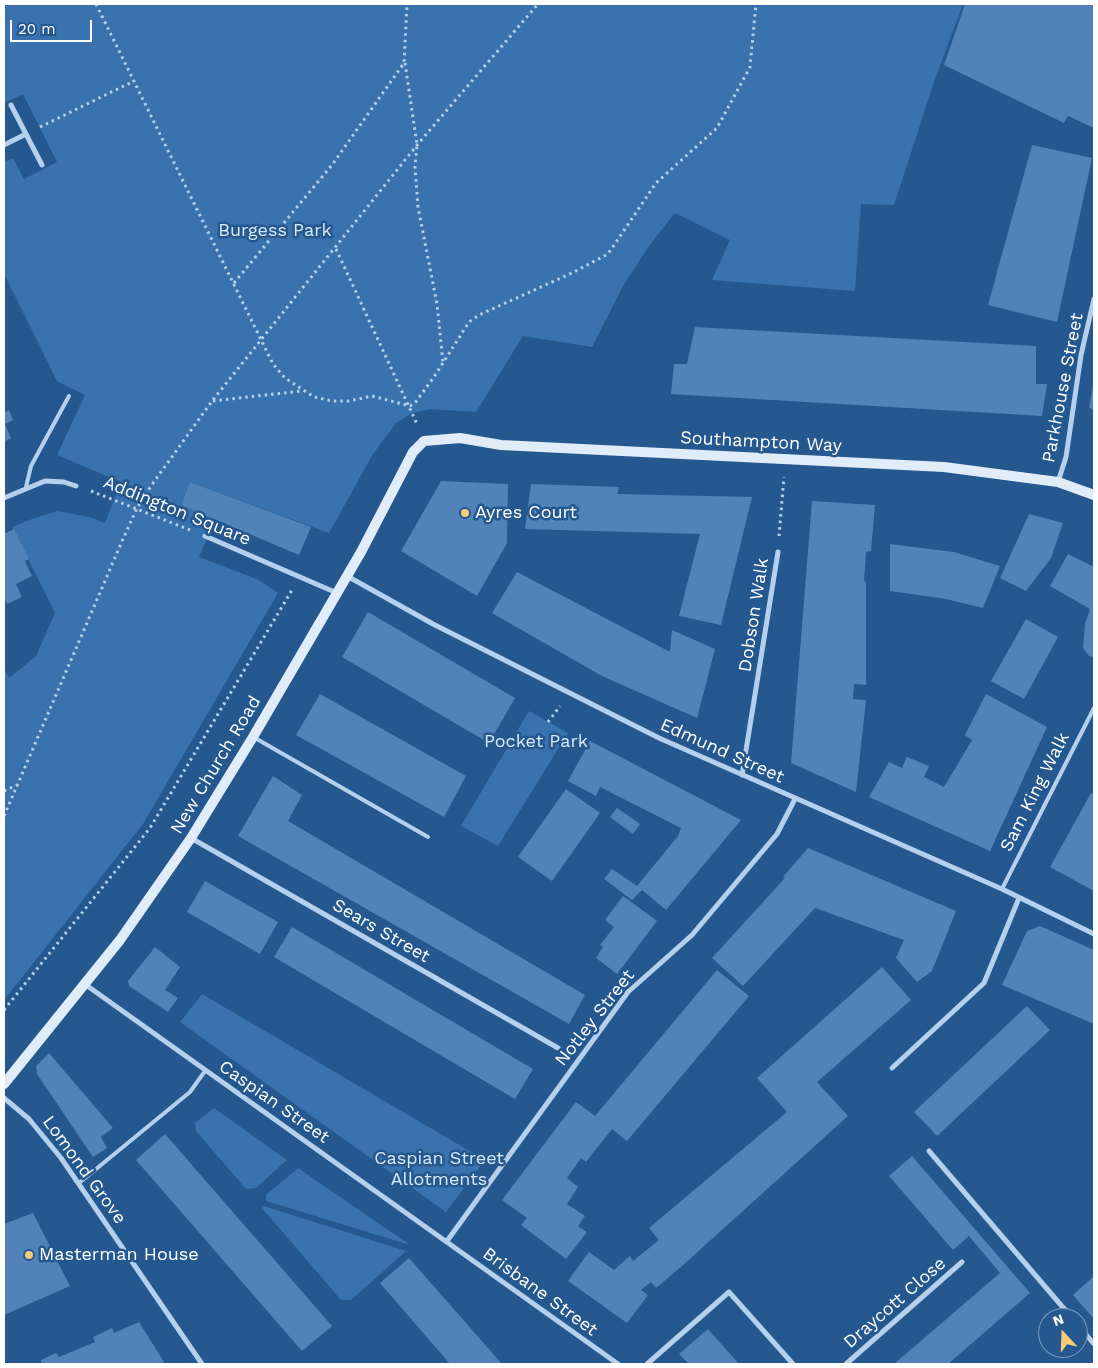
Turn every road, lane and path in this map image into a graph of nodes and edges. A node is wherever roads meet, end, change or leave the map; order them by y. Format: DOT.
graph roads {
  1 [pos="96,4"];
  2 [pos="407,4"];
  3 [pos="538,4"];
  4 [pos="756,4"];
  5 [pos="404,62"];
  6 [pos="134,81"];
  7 [pos="12,104"];
  8 [pos="26,134"];
  9 [pos="4,145"];
  10 [pos="417,145"];
  11 [pos="42,165"];
  12 [pos="336,249"];
  13 [pos="234,282"];
  14 [pos="1094,299"];
  15 [pos="262,340"];
  16 [pos="443,363"];
  17 [pos="301,391"];
  18 [pos="69,396"];
  19 [pos="212,401"];
  20 [pos="410,406"];
  21 [pos="424,441"];
  22 [pos="786,459"];
  23 [pos="1058,482"];
  24 [pos="76,486"];
  25 [pos="26,487"];
  26 [pos="1094,495"];
  27 [pos="4,498"];
  28 [pos="137,508"];
  29 [pos="204,536"];
  30 [pos="778,552"];
  31 [pos="347,576"];
  32 [pos="337,592"];
  33 [pos="289,595"];
  34 [pos="1094,708"];
  35 [pos="253,737"];
  36 [pos="742,775"];
  37 [pos="17,785"];
  38 [pos="4,791"];
  39 [pos="795,800"];
  40 [pos="4,816"];
  41 [pos="428,836"];
  42 [pos="191,838"];
  43 [pos="1002,889"];
  44 [pos="1019,898"];
  45 [pos="1094,934"];
  46 [pos="86,985"];
  47 [pos="4,1010"];
  48 [pos="558,1048"];
  49 [pos="892,1068"];
  50 [pos="205,1071"];
  51 [pos="4,1084"];
  52 [pos="4,1098"];
  53 [pos="929,1151"];
  54 [pos="79,1183"];
  55 [pos="447,1241"];
  56 [pos="962,1262"];
  57 [pos="1063,1308"];
  58 [pos="202,1364"];
  59 [pos="618,1364"];
  60 [pos="647,1364"];
  61 [pos="794,1364"];
  62 [pos="846,1364"];
  1 -- 6 [label="path"];
  2 -- 5 [label="path"];
  3 -- 10 [label="path"];
  4 -- 16 [label="path"];
  5 -- 10 [label="path"];
  5 -- 13 [label="path"];
  6 -- 8 [label="path"];
  6 -- 13 [label="path"];
  7 -- 8 [label="street"];
  8 -- 9 [label="street"];
  8 -- 11 [label="street"];
  10 -- 12 [label="path"];
  10 -- 16 [label="path"];
  12 -- 15 [label="path"];
  12 -- 20 [label="path"];
  13 -- 15 [label="path"];
  14 -- 23 [label="street, Parkhouse Street"];
  15 -- 17 [label="path"];
  15 -- 19 [label="path"];
  16 -- 20 [label="path"];
  17 -- 19 [label="path"];
  17 -- 20 [label="path"];
  18 -- 25 [label="lane"];
  19 -- 28 [label="path"];
  20 -- 21 [label="path"];
  21 -- 22 [label="main road, Southampton Way"];
  21 -- 31 [label="main road, New Church Road"];
  22 -- 23 [label="main road, Southampton Way"];
  22 -- 30 [label="path, Dobson Walk"];
  23 -- 26 [label="main road, Southampton Way"];
  24 -- 25 [label="street, Addington Square"];
  24 -- 28 [label="path, Addington Square"];
  25 -- 27 [label="street, Addington Square"];
  28 -- 29 [label="path, Addington Square"];
  28 -- 37 [label="path"];
  29 -- 32 [label="street, Addington Square"];
  30 -- 36 [label="street, Dobson Walk"];
  31 -- 32 [label="main road, New Church Road"];
  31 -- 36 [label="street, Edmund Street"];
  32 -- 35 [label="main road, New Church Road"];
  33 -- 47 [label="path"];
  34 -- 43 [label="lane, Sam King Walk"];
  35 -- 41 [label="lane"];
  35 -- 42 [label="main road, New Church Road"];
  36 -- 39 [label="street, Edmund Street"];
  37 -- 38 [label="path"];
  37 -- 40 [label="path"];
  39 -- 43 [label="street, Edmund Street"];
  39 -- 55 [label="street, Notley Street"];
  42 -- 46 [label="main road, New Church Road"];
  42 -- 48 [label="street, Sears Street"];
  43 -- 44 [label="street, Edmund Street"];
  44 -- 45 [label="street, Edmund Street"];
  44 -- 49 [label="street"];
  46 -- 50 [label="street, Caspian Street"];
  46 -- 51 [label="main road, New Church Road"];
  50 -- 54 [label="lane"];
  50 -- 55 [label="street, Caspian Street"];
  52 -- 54 [label="street, Lomond Grove"];
  53 -- 57 [label="street"];
  54 -- 58 [label="street, Lomond Grove"];
  55 -- 59 [label="street, Brisbane Street"];
  56 -- 62 [label="street, Draycott Close"];
  60 -- 61 [label="street"];
}
